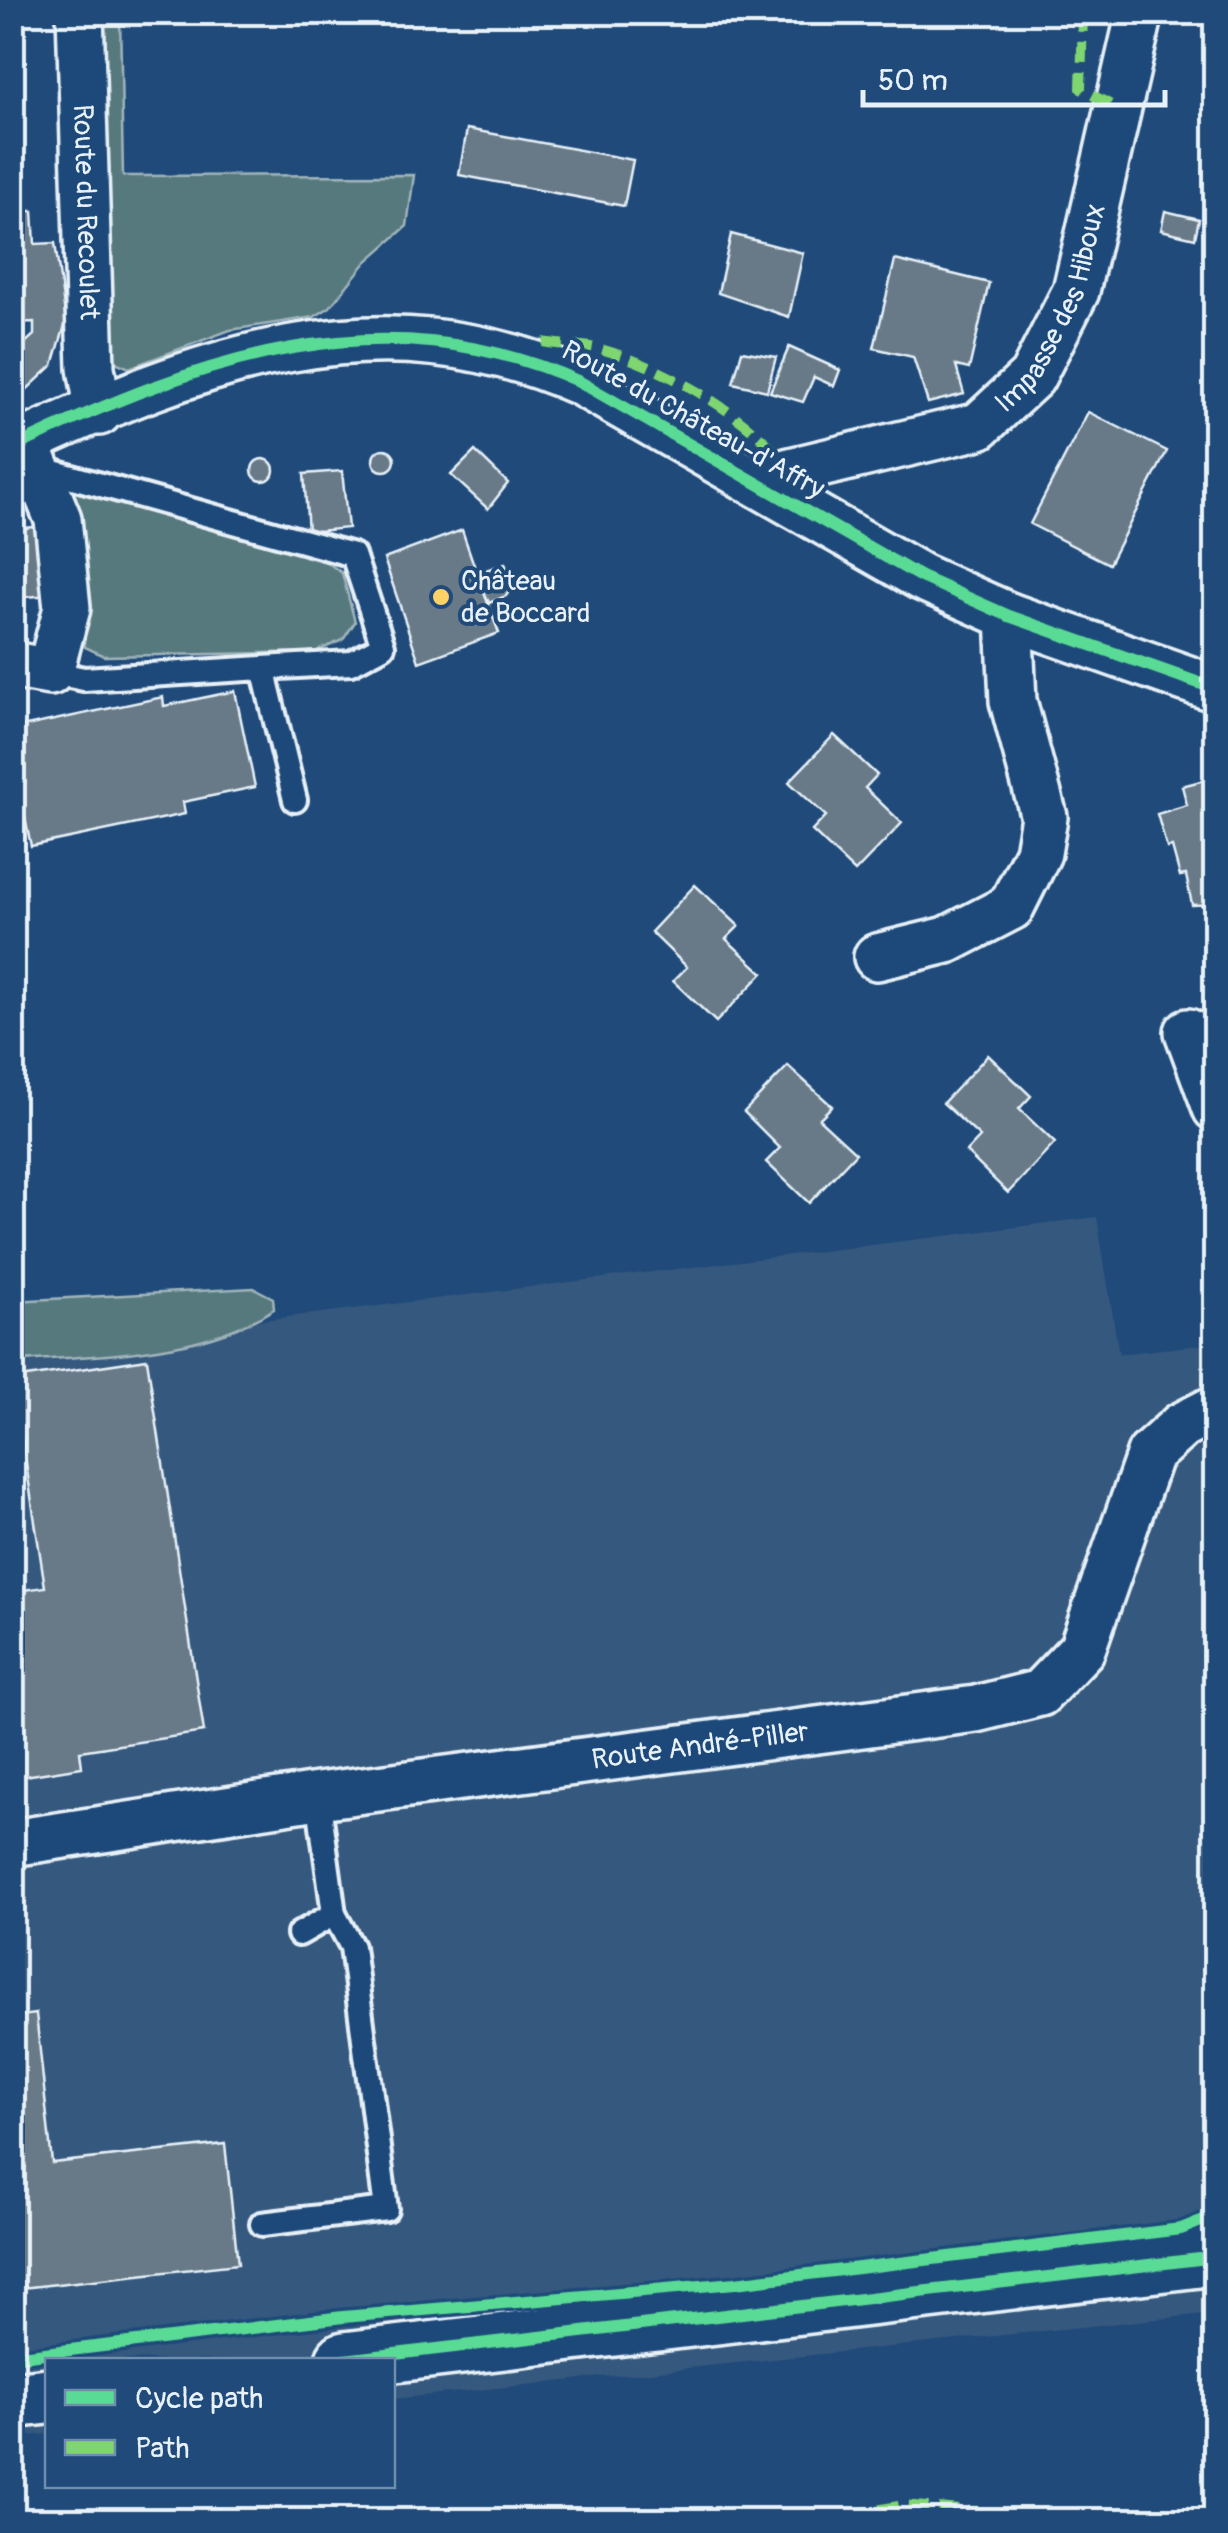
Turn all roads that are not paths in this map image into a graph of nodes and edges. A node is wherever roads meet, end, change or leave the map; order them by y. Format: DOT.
graph roads {
  1 [pos="80,12"];
  2 [pos="1140,12"];
  3 [pos="99,412"];
  4 [pos="26,453"];
  5 [pos="754,480"];
  6 [pos="1009,616"];
  7 [pos="31,668"];
  8 [pos="263,668"];
  9 [pos="1216,689"];
  10 [pos="295,800"];
  11 [pos="877,956"];
  12 [pos="1188,1032"];
  13 [pos="1216,1108"];
  14 [pos="1216,1408"];
  15 [pos="318,1796"];
  16 [pos="12,1843"];
  17 [pos="334,1914"];
  18 [pos="299,1934"];
  19 [pos="262,2224"];
  20 [pos="1216,2257"];
  21 [pos="361,2358"];
  22 [pos="45,2396"];
  23 [pos="12,2400"];
  1 -- 3 [label="street, Route du Recoulet"];
  2 -- 5 [label="street, Impasse des Hiboux"];
  3 -- 4 [label="street, Route du Château-d'Affry"];
  3 -- 5 [label="street, Route du Château-d'Affry"];
  4 -- 7 [label="street"];
  4 -- 8 [label="lane"];
  5 -- 6 [label="street, Route du Château-d'Affry"];
  6 -- 9 [label="street, Route du Château-d'Affry"];
  6 -- 11 [label="street"];
  7 -- 8 [label="lane"];
  8 -- 10 [label="lane"];
  12 -- 13 [label="street"];
  14 -- 15 [label="street, Route André-Piller"];
  15 -- 16 [label="street, Route André-Piller"];
  15 -- 17 [label="lane"];
  17 -- 18 [label="lane"];
  17 -- 19 [label="lane"];
  20 -- 21 [label="main road"];
  22 -- 23 [label="main road"];
}
